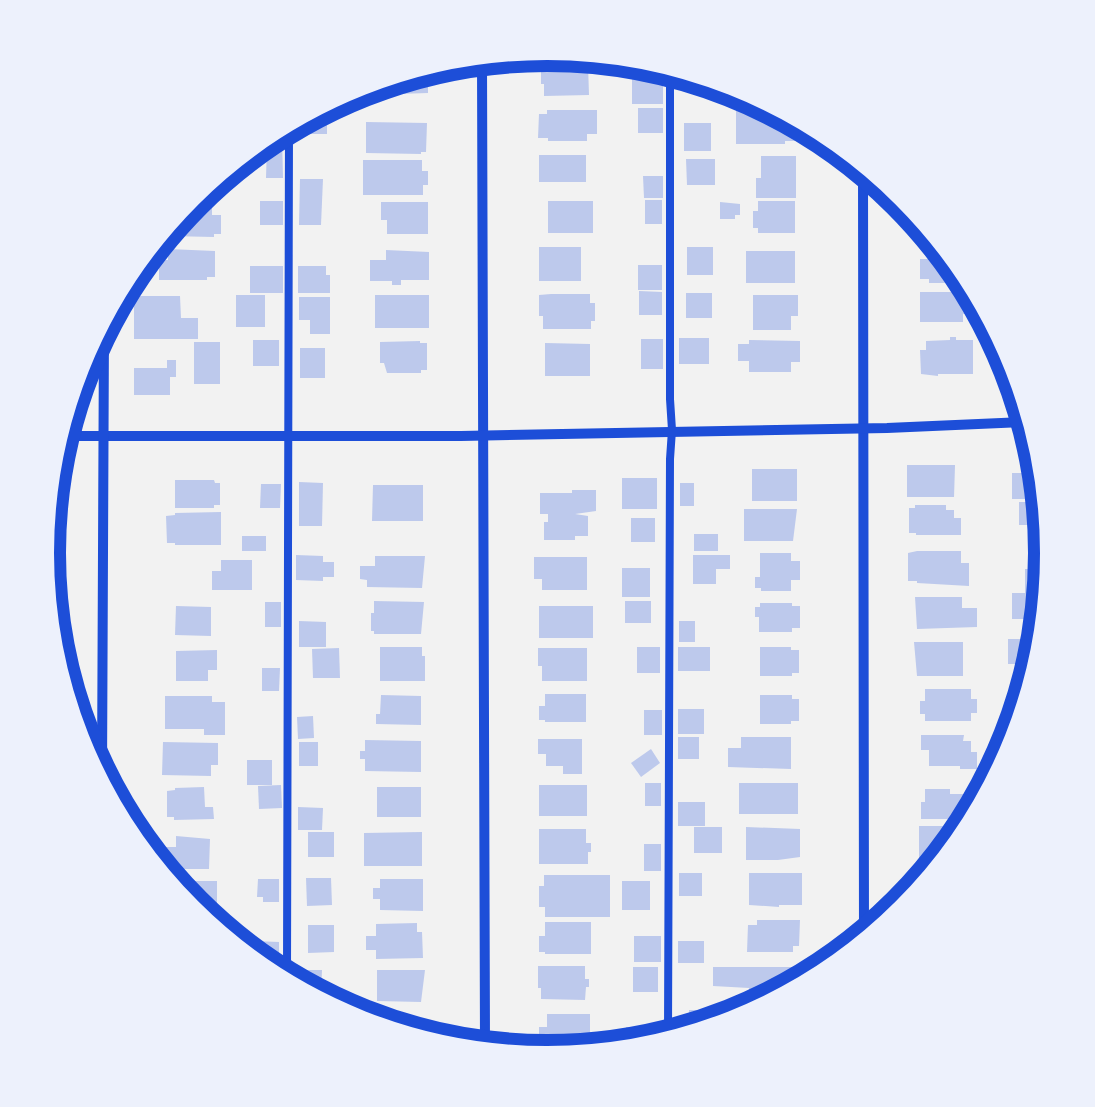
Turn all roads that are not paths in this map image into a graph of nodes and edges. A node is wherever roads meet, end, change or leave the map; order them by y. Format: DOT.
graph roads {
  1 [pos="482,70"];
  2 [pos="670,82"];
  3 [pos="289,140"];
  4 [pos="863,182"];
  5 [pos="104,351"];
  6 [pos="1017,422"];
  7 [pos="863,428"];
  8 [pos="672,430"];
  9 [pos="104,435"];
  10 [pos="287,435"];
  11 [pos="75,436"];
  12 [pos="482,436"];
  13 [pos="102,751"];
  14 [pos="864,924"];
  15 [pos="287,965"];
  16 [pos="668,1026"];
  17 [pos="485,1037"];
  1 -- 12 [label="street"];
  2 -- 8 [label="lane"];
  3 -- 10 [label="lane"];
  4 -- 7 [label="street"];
  5 -- 9 [label="street"];
  6 -- 7 [label="street"];
  7 -- 8 [label="street"];
  7 -- 14 [label="street"];
  8 -- 12 [label="street"];
  8 -- 16 [label="lane"];
  9 -- 10 [label="street"];
  9 -- 11 [label="street"];
  9 -- 13 [label="street"];
  10 -- 12 [label="street"];
  10 -- 15 [label="lane"];
  12 -- 17 [label="street"];
}
